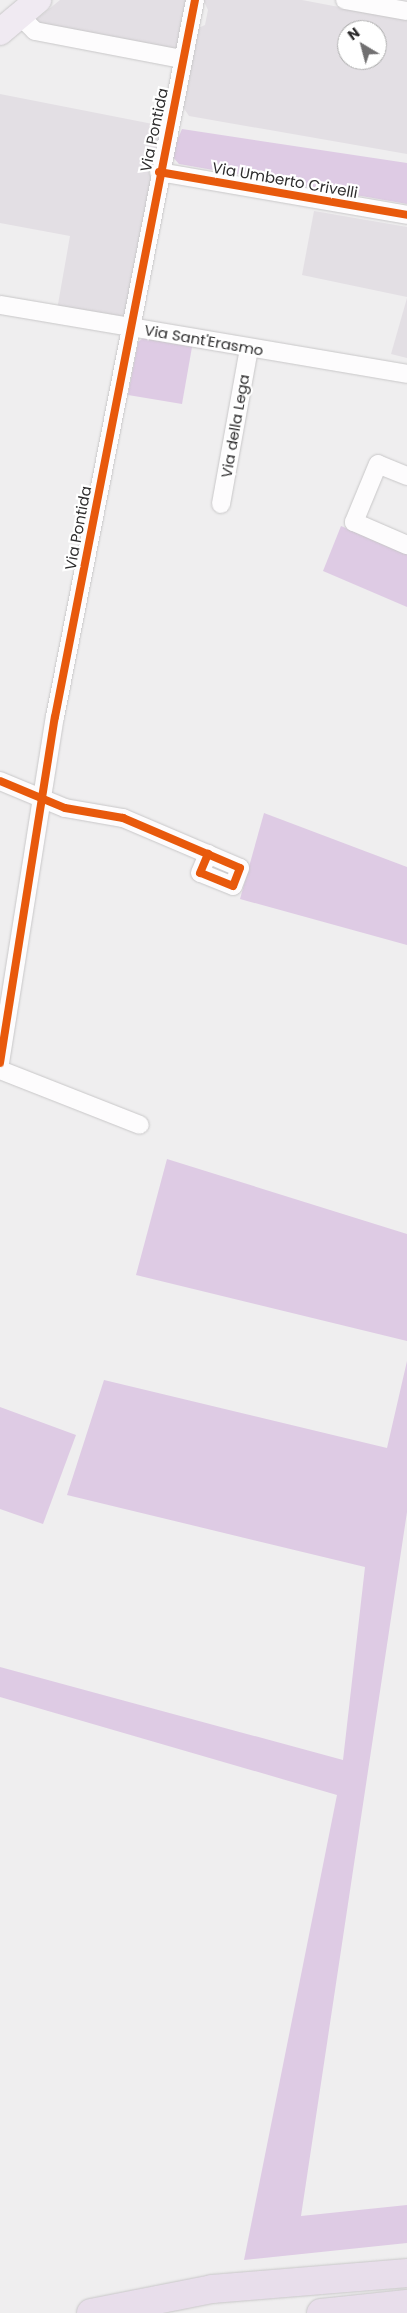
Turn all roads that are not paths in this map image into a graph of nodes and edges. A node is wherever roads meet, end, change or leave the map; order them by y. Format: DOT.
graph roads {
  1 [pos="195,0"];
  2 [pos="345,0"];
  3 [pos="29,8"];
  4 [pos="407,11"];
  5 [pos="0,32"];
  6 [pos="182,60"];
  7 [pos="158,172"];
  8 [pos="407,215"];
  9 [pos="0,306"];
  10 [pos="132,327"];
  11 [pos="249,348"];
  12 [pos="407,374"];
  13 [pos="407,476"];
  14 [pos="221,504"];
  15 [pos="407,545"];
  16 [pos="0,781"];
  17 [pos="42,800"];
  18 [pos="208,854"];
  19 [pos="0,1063"];
  20 [pos="0,1070"];
  21 [pos="140,1125"];
  22 [pos="407,2264"];
  23 [pos="407,2273"];
  24 [pos="296,2282"];
  25 [pos="407,2304"];
  26 [pos="91,2313"];
  27 [pos="321,2313"];
  1 -- 6 [label="street, Via Pontida"];
  2 -- 4 [label="street"];
  3 -- 5 [label="main road"];
  3 -- 6 [label="street"];
  6 -- 7 [label="street, Via Pontida"];
  7 -- 8 [label="street, Via Umberto Crivelli"];
  7 -- 10 [label="street, Via Pontida"];
  9 -- 10 [label="street, Via Sant'Erasmo"];
  10 -- 11 [label="street, Via Sant'Erasmo"];
  10 -- 17 [label="street, Via Pontida"];
  11 -- 12 [label="street, Via Sant'Erasmo"];
  11 -- 14 [label="street, Via della Lega"];
  13 -- 15 [label="street"];
  16 -- 17 [label="street"];
  17 -- 18 [label="street"];
  17 -- 19 [label="street, Via Pontida"];
  20 -- 21 [label="street"];
  22 -- 24 [label="highway"];
  23 -- 24 [label="highway"];
  24 -- 26 [label="highway"];
  25 -- 27 [label="highway"];
}
